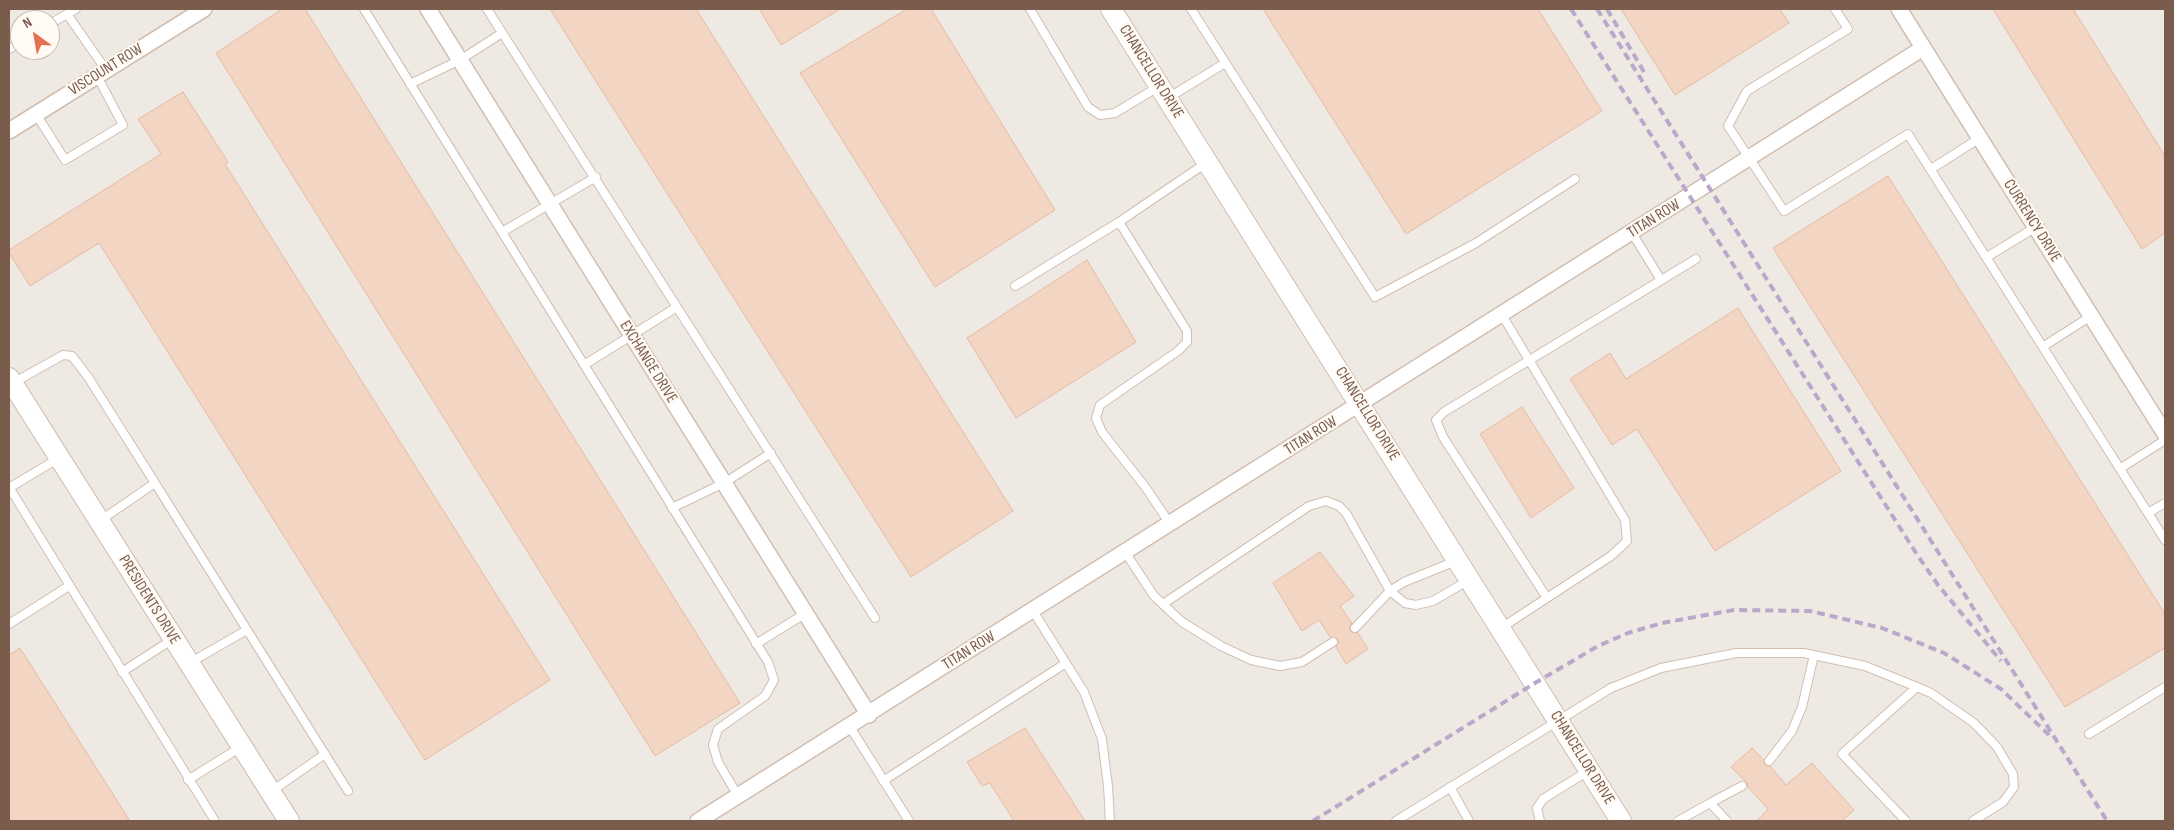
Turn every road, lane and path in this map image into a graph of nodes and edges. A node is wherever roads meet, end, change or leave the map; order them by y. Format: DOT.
graph roads {
  1 [pos="76,9"];
  2 [pos="204,9"];
  3 [pos="364,9"];
  4 [pos="428,9"];
  5 [pos="487,9"];
  6 [pos="1030,9"];
  7 [pos="1111,9"];
  8 [pos="1191,9"];
  9 [pos="1835,9"];
  10 [pos="1899,9"];
  11 [pos="67,14"];
  12 [pos="60,18"];
  13 [pos="502,33"];
  14 [pos="1924,48"];
  15 [pos="460,60"];
  16 [pos="1225,63"];
  17 [pos="102,73"];
  18 [pos="410,84"];
  19 [pos="1164,92"];
  20 [pos="36,114"];
  21 [pos="9,131"];
  22 [pos="1980,138"];
  23 [pos="1749,159"];
  24 [pos="1207,162"];
  25 [pos="1931,169"];
  26 [pos="596,177"];
  27 [pos="1575,179"];
  28 [pos="550,205"];
  29 [pos="1119,222"];
  30 [pos="2036,227"];
  31 [pos="502,232"];
  32 [pos="1632,233"];
  33 [pos="1987,257"];
  34 [pos="1696,259"];
  35 [pos="1661,280"];
  36 [pos="1015,286"];
  37 [pos="676,307"];
  38 [pos="1502,315"];
  39 [pos="2091,316"];
  40 [pos="631,334"];
  41 [pos="2044,346"];
  42 [pos="1528,359"];
  43 [pos="584,365"];
  44 [pos="10,381"];
  45 [pos="1361,404"];
  46 [pos="2165,434"];
  47 [pos="2165,440"];
  48 [pos="771,453"];
  49 [pos="59,458"];
  50 [pos="2120,468"];
  51 [pos="724,482"];
  52 [pos="155,483"];
  53 [pos="9,488"];
  54 [pos="2165,503"];
  55 [pos="672,508"];
  56 [pos="2148,513"];
  57 [pos="99,521"];
  58 [pos="1170,524"];
  59 [pos="2165,540"];
  60 [pos="1125,552"];
  61 [pos="1458,560"];
  62 [pos="1470,579"];
  63 [pos="69,586"];
  64 [pos="1390,591"];
  65 [pos="1547,598"];
  66 [pos="1162,604"];
  67 [pos="1032,610"];
  68 [pos="806,613"];
  69 [pos="875,618"];
  70 [pos="9,624"];
  71 [pos="1355,628"];
  72 [pos="1501,628"];
  73 [pos="247,630"];
  74 [pos="174,639"];
  75 [pos="1333,642"];
  76 [pos="756,644"];
  77 [pos="1814,655"];
  78 [pos="1066,663"];
  79 [pos="189,664"];
  80 [pos="122,672"];
  81 [pos="1917,687"];
  82 [pos="2165,688"];
  83 [pos="869,715"];
  84 [pos="1558,720"];
  85 [pos="850,727"];
  86 [pos="2089,734"];
  87 [pos="242,747"];
  88 [pos="325,754"];
  89 [pos="1769,761"];
  90 [pos="1589,770"];
  91 [pos="188,780"];
  92 [pos="883,780"];
  93 [pos="1742,786"];
  94 [pos="1450,787"];
  95 [pos="348,790"];
  96 [pos="270,792"];
  97 [pos="738,796"];
  98 [pos="1710,802"];
  99 [pos="215,821"];
  100 [pos="289,821"];
  101 [pos="698,821"];
  102 [pos="909,821"];
  103 [pos="1110,821"];
  104 [pos="1396,821"];
  105 [pos="1469,821"];
  106 [pos="1540,821"];
  107 [pos="1622,821"];
  108 [pos="1678,821"];
  109 [pos="1727,821"];
  110 [pos="1906,821"];
  111 [pos="1973,821"];
  1 -- 11 [label="lane"];
  2 -- 17 [label="street, VISCOUNT ROW"];
  3 -- 18 [label="lane"];
  4 -- 15 [label="street, EXCHANGE DRIVE"];
  5 -- 13 [label="lane"];
  6 -- 19 [label="lane"];
  7 -- 19 [label="street, CHANCELLOR DRIVE"];
  8 -- 16 [label="lane"];
  9 -- 23 [label="lane"];
  10 -- 14 [label="street, CURRENCY DRIVE"];
  11 -- 12 [label="lane"];
  11 -- 17 [label="lane"];
  13 -- 15 [label="lane"];
  13 -- 26 [label="lane"];
  14 -- 22 [label="street, CURRENCY DRIVE"];
  14 -- 23 [label="street, TITAN ROW"];
  15 -- 18 [label="lane"];
  15 -- 28 [label="street, EXCHANGE DRIVE"];
  16 -- 19 [label="lane"];
  16 -- 27 [label="lane"];
  17 -- 20 [label="street, VISCOUNT ROW"];
  17 -- 20 [label="lane"];
  18 -- 31 [label="lane"];
  19 -- 24 [label="street, CHANCELLOR DRIVE"];
  20 -- 21 [label="street, VISCOUNT ROW"];
  22 -- 25 [label="lane"];
  22 -- 30 [label="street, CURRENCY DRIVE"];
  23 -- 25 [label="lane"];
  23 -- 32 [label="street, TITAN ROW"];
  24 -- 29 [label="lane"];
  24 -- 45 [label="street, CHANCELLOR DRIVE"];
  25 -- 33 [label="lane"];
  26 -- 28 [label="lane"];
  26 -- 37 [label="lane"];
  28 -- 31 [label="lane"];
  28 -- 40 [label="street, EXCHANGE DRIVE"];
  29 -- 36 [label="lane"];
  29 -- 58 [label="lane"];
  30 -- 33 [label="lane"];
  30 -- 39 [label="street, CURRENCY DRIVE"];
  31 -- 43 [label="lane"];
  32 -- 35 [label="lane"];
  32 -- 38 [label="street, TITAN ROW"];
  33 -- 41 [label="lane"];
  34 -- 35 [label="lane"];
  35 -- 42 [label="lane"];
  37 -- 40 [label="lane"];
  37 -- 48 [label="lane"];
  38 -- 42 [label="lane"];
  38 -- 45 [label="street, TITAN ROW"];
  39 -- 41 [label="lane"];
  39 -- 46 [label="street, CURRENCY DRIVE"];
  40 -- 43 [label="lane"];
  40 -- 51 [label="street, EXCHANGE DRIVE"];
  41 -- 50 [label="lane"];
  42 -- 65 [label="lane"];
  42 -- 65 [label="lane"];
  43 -- 55 [label="lane"];
  44 -- 49 [label="street, PRESIDENTS DRIVE"];
  44 -- 52 [label="lane"];
  45 -- 58 [label="street, TITAN ROW"];
  45 -- 61 [label="street, CHANCELLOR DRIVE"];
  47 -- 50 [label="lane"];
  48 -- 51 [label="lane"];
  48 -- 69 [label="lane"];
  49 -- 53 [label="lane"];
  49 -- 57 [label="street, PRESIDENTS DRIVE"];
  50 -- 56 [label="lane"];
  51 -- 55 [label="lane"];
  51 -- 68 [label="street, EXCHANGE DRIVE"];
  52 -- 57 [label="lane"];
  52 -- 73 [label="lane"];
  53 -- 63 [label="lane"];
  54 -- 56 [label="lane"];
  55 -- 76 [label="lane"];
  56 -- 59 [label="lane"];
  57 -- 74 [label="street, PRESIDENTS DRIVE"];
  58 -- 60 [label="street, TITAN ROW"];
  60 -- 66 [label="lane"];
  60 -- 67 [label="street, TITAN ROW"];
  61 -- 62 [label="street, CHANCELLOR DRIVE"];
  61 -- 64 [label="lane"];
  62 -- 64 [label="lane"];
  62 -- 72 [label="street, CHANCELLOR DRIVE"];
  63 -- 70 [label="lane"];
  63 -- 80 [label="lane"];
  64 -- 66 [label="lane"];
  64 -- 71 [label="lane"];
  65 -- 72 [label="lane"];
  66 -- 75 [label="lane"];
  67 -- 78 [label="lane"];
  67 -- 83 [label="street, TITAN ROW"];
  68 -- 76 [label="lane"];
  68 -- 83 [label="street, EXCHANGE DRIVE"];
  72 -- 84 [label="street, CHANCELLOR DRIVE"];
  73 -- 79 [label="lane"];
  73 -- 88 [label="lane"];
  74 -- 79 [label="street, PRESIDENTS DRIVE"];
  74 -- 80 [label="lane"];
  76 -- 97 [label="lane"];
  77 -- 81 [label="lane"];
  77 -- 84 [label="lane"];
  77 -- 89 [label="lane"];
  78 -- 92 [label="lane"];
  78 -- 103 [label="lane"];
  79 -- 87 [label="street, PRESIDENTS DRIVE"];
  80 -- 91 [label="lane"];
  81 -- 110 [label="lane"];
  81 -- 111 [label="lane"];
  82 -- 86 [label="lane"];
  83 -- 85 [label="street, TITAN ROW"];
  84 -- 90 [label="street, CHANCELLOR DRIVE"];
  84 -- 94 [label="lane"];
  85 -- 92 [label="lane"];
  85 -- 97 [label="street, TITAN ROW"];
  87 -- 91 [label="lane"];
  87 -- 96 [label="street, PRESIDENTS DRIVE"];
  88 -- 95 [label="lane"];
  88 -- 96 [label="lane"];
  90 -- 106 [label="lane"];
  90 -- 107 [label="street, CHANCELLOR DRIVE"];
  91 -- 99 [label="lane"];
  92 -- 102 [label="lane"];
  93 -- 98 [label="lane"];
  94 -- 104 [label="lane"];
  94 -- 105 [label="lane"];
  96 -- 100 [label="street, PRESIDENTS DRIVE"];
  97 -- 101 [label="street, TITAN ROW"];
  98 -- 108 [label="lane"];
  98 -- 109 [label="lane"];
}
